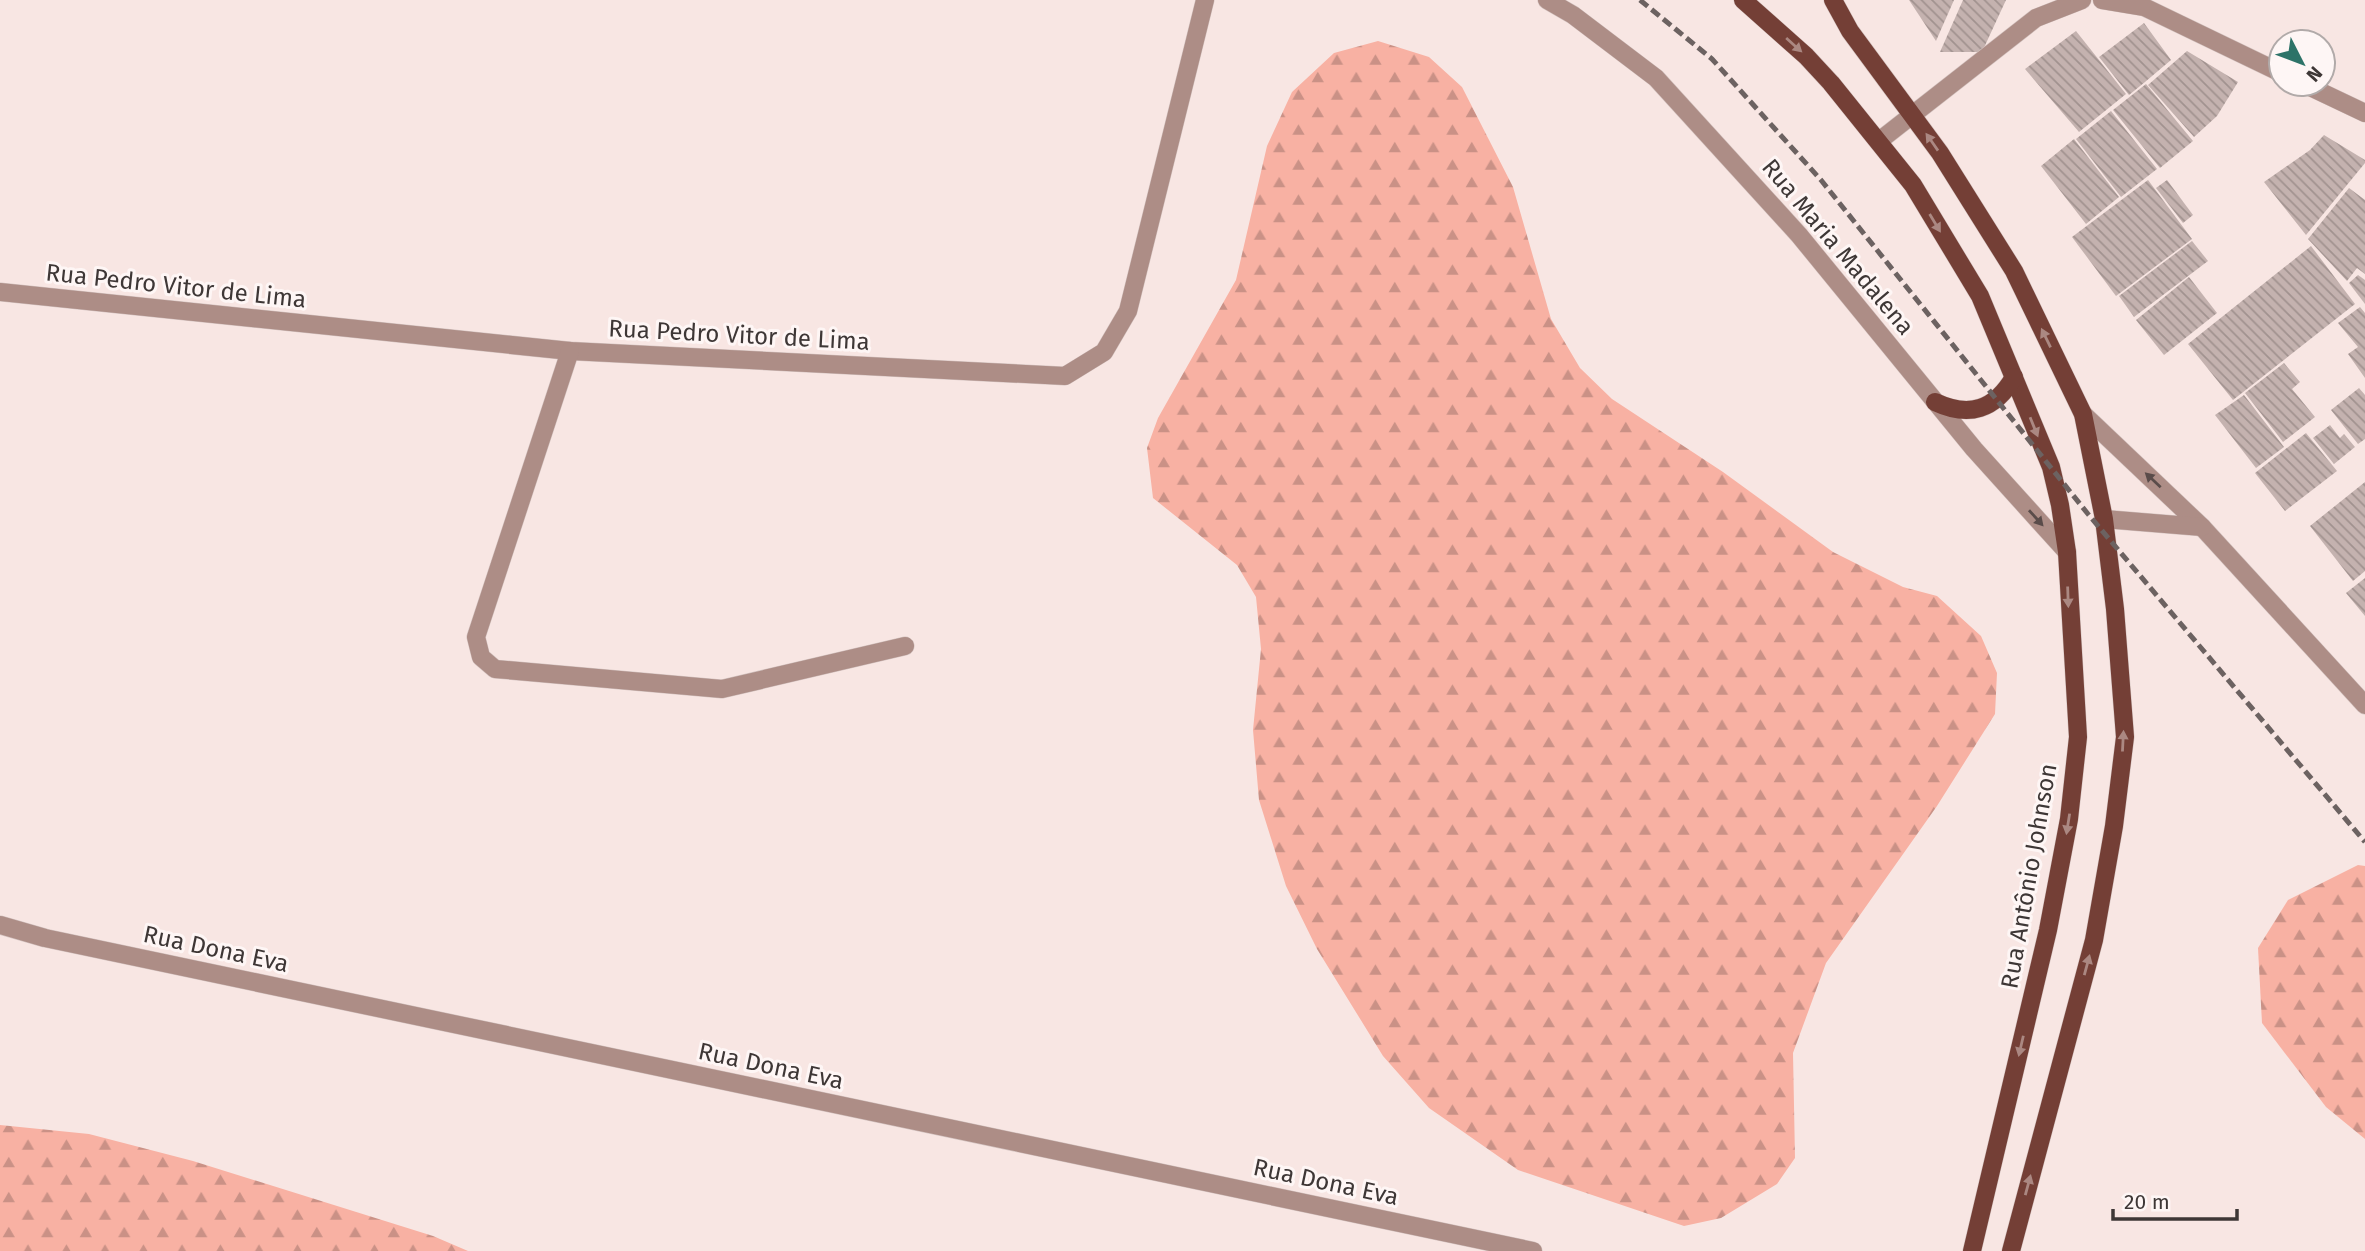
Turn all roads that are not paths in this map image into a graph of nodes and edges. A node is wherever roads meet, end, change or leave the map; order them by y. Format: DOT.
graph roads {
  1 [pos="1205,0"];
  2 [pos="1547,0"];
  3 [pos="1743,0"];
  4 [pos="1833,0"];
  5 [pos="2082,0"];
  6 [pos="2102,0"];
  7 [pos="2267,66"];
  8 [pos="2333,98"];
  9 [pos="1912,113"];
  10 [pos="2365,113"];
  11 [pos="1879,141"];
  12 [pos="0,292"];
  13 [pos="570,351"];
  14 [pos="2014,377"];
  15 [pos="1935,402"];
  16 [pos="2083,414"];
  17 [pos="2104,519"];
  18 [pos="2202,527"];
  19 [pos="2067,552"];
  20 [pos="905,646"];
  21 [pos="2365,705"];
  22 [pos="0,925"];
  23 [pos="1533,1251"];
  24 [pos="1972,1251"];
  25 [pos="2011,1251"];
  1 -- 13 [label="street, Rua Pedro Vitor de Lima"];
  2 -- 15 [label="street, Rua Maria Madalena"];
  3 -- 11 [label="main road, Rua Antônio Johnson, one-way"];
  4 -- 9 [label="main road"];
  5 -- 9 [label="street"];
  6 -- 7 [label="street"];
  8 -- 10 [label="street"];
  9 -- 11 [label="street"];
  16 -- 9 [label="main road, one-way"];
  11 -- 14 [label="main road, Rua Antônio Johnson, one-way"];
  12 -- 13 [label="street, Rua Pedro Vitor de Lima"];
  13 -- 20 [label="street"];
  14 -- 15 [label="main road"];
  14 -- 19 [label="main road, Rua Antônio Johnson, one-way"];
  15 -- 19 [label="street, Rua Maria Madalena, one-way"];
  16 -- 17 [label="main road"];
  18 -- 16 [label="street, one-way"];
  17 -- 18 [label="street"];
  25 -- 17 [label="main road, one-way"];
  18 -- 21 [label="street"];
  19 -- 24 [label="main road, Rua Antônio Johnson, one-way"];
  22 -- 23 [label="street, Rua Dona Eva"];
}
